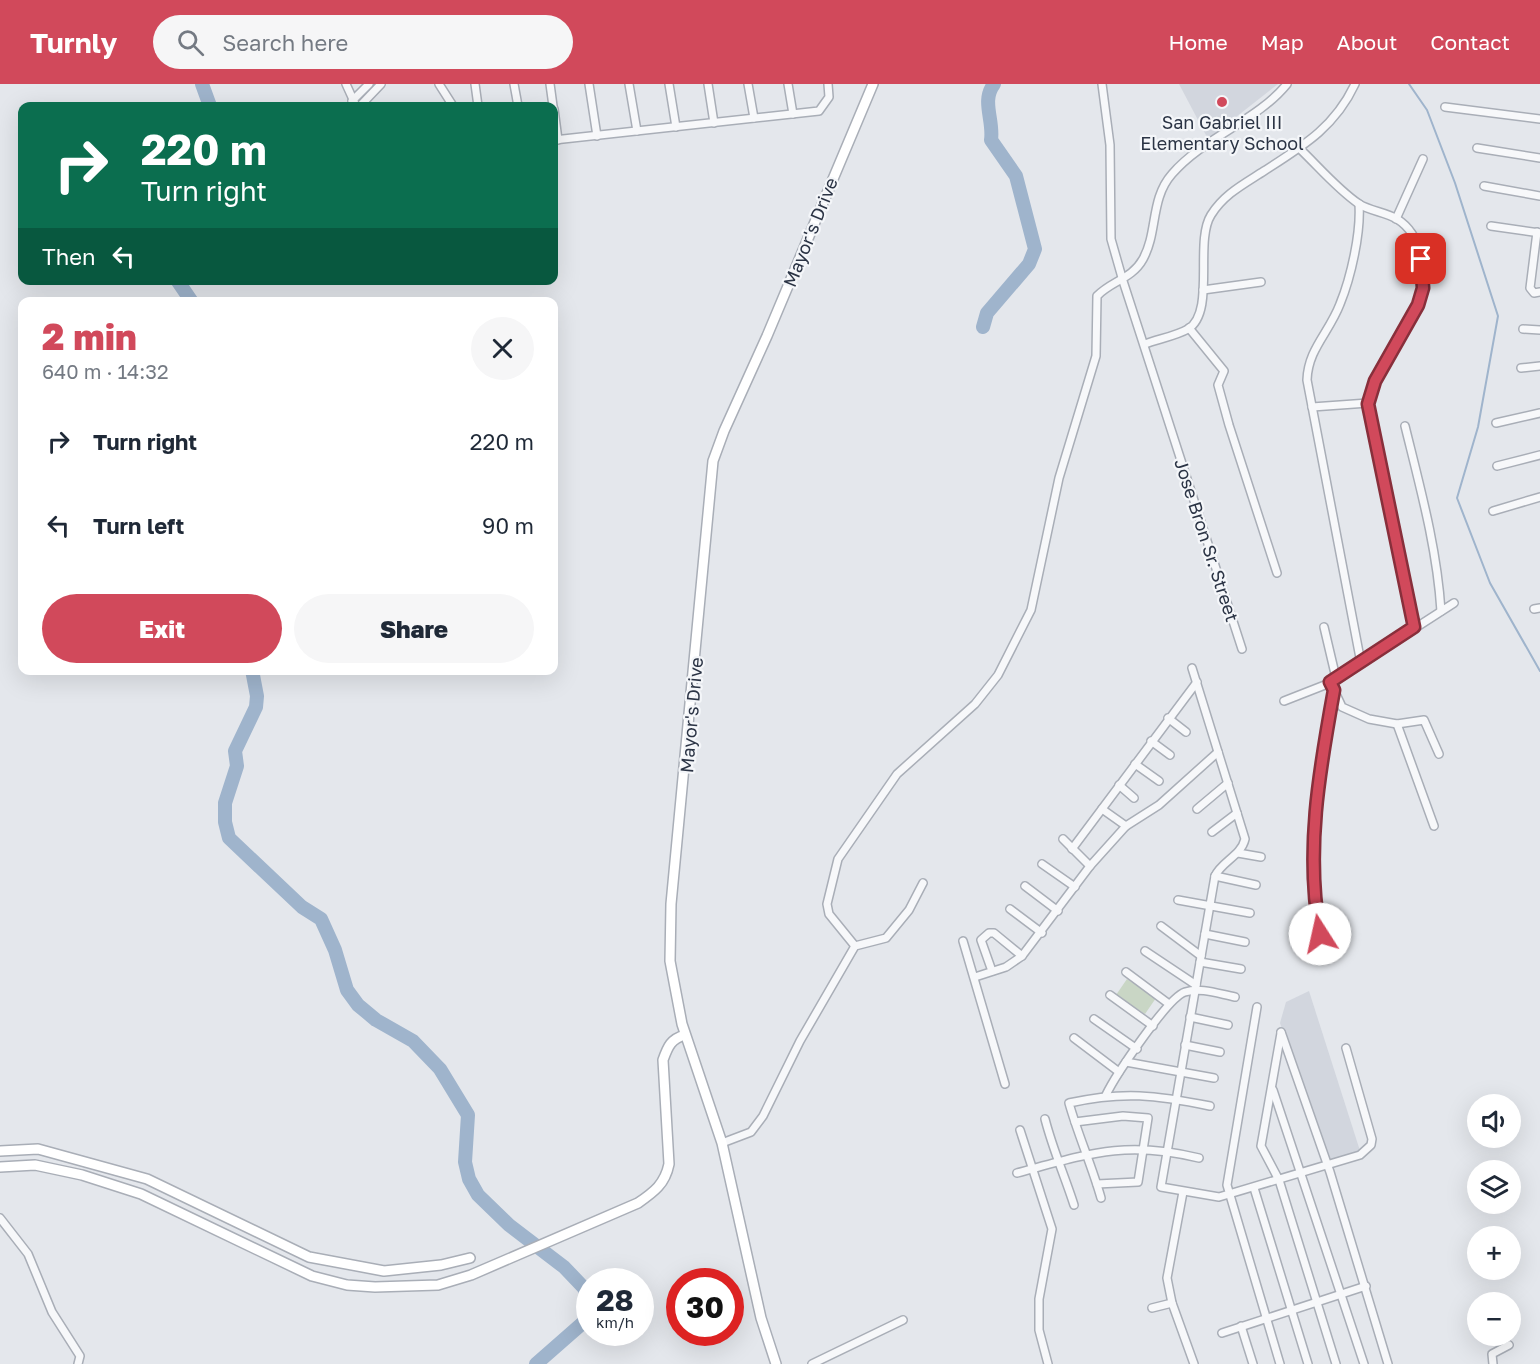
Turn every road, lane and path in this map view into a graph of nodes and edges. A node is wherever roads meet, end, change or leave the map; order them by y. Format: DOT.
graph roads {
  1 [pos="346,84"];
  2 [pos="369,84"];
  3 [pos="381,84"];
  4 [pos="439,84"];
  5 [pos="475,84"];
  6 [pos="514,84"];
  7 [pos="550,84"];
  8 [pos="589,84"];
  9 [pos="629,84"];
  10 [pos="669,84"];
  11 [pos="708,84"];
  12 [pos="748,84"];
  13 [pos="788,84"];
  14 [pos="828,84"];
  15 [pos="873,84"];
  16 [pos="1287,84"];
  17 [pos="1355,84"];
  18 [pos="1103,85"];
  19 [pos="355,102"];
  20 [pos="358,102"];
  21 [pos="360,102"];
  22 [pos="450,102"];
  23 [pos="477,102"];
  24 [pos="517,102"];
  25 [pos="552,102"];
  26 [pos="1445,107"];
  27 [pos="793,114"];
  28 [pos="754,118"];
  29 [pos="1540,119"];
  30 [pos="714,123"];
  31 [pos="676,127"];
  32 [pos="637,131"];
  33 [pos="597,136"];
  34 [pos="558,140"];
  35 [pos="1477,147"];
  36 [pos="1299,148"];
  37 [pos="1540,158"];
  38 [pos="1423,159"];
  39 [pos="1484,186"];
  40 [pos="1540,196"];
  41 [pos="1359,204"];
  42 [pos="1396,219"];
  43 [pos="1491,226"];
  44 [pos="1538,233"];
  45 [pos="1122,280"];
  46 [pos="1261,282"];
  47 [pos="1203,290"];
  48 [pos="1540,292"];
  49 [pos="1189,328"];
  50 [pos="1523,329"];
  51 [pos="1540,330"];
  52 [pos="1144,344"];
  53 [pos="1540,366"];
  54 [pos="1521,368"];
  55 [pos="1368,404"];
  56 [pos="1311,407"];
  57 [pos="1540,413"];
  58 [pos="1496,423"];
  59 [pos="1405,426"];
  60 [pos="1540,455"];
  61 [pos="1497,466"];
  62 [pos="1540,497"];
  63 [pos="1493,511"];
  64 [pos="1277,573"];
  65 [pos="1454,603"];
  66 [pos="1441,611"];
  67 [pos="1324,627"];
  68 [pos="1414,627"];
  69 [pos="1242,649"];
  70 [pos="1361,663"];
  71 [pos="1192,668"];
  72 [pos="1333,680"];
  73 [pos="1197,682"];
  74 [pos="1334,690"];
  75 [pos="1284,701"];
  76 [pos="1168,718"];
  77 [pos="1397,724"];
  78 [pos="1186,732"];
  79 [pos="1151,741"];
  80 [pos="1218,752"];
  81 [pos="1439,754"];
  82 [pos="1170,755"];
  83 [pos="1135,764"];
  84 [pos="1159,781"];
  85 [pos="1227,783"];
  86 [pos="1119,785"];
  87 [pos="1134,798"];
  88 [pos="1102,809"];
  89 [pos="1197,809"];
  90 [pos="1237,813"];
  91 [pos="1126,826"];
  92 [pos="1434,826"];
  93 [pos="1212,832"];
  94 [pos="1063,839"];
  95 [pos="1072,849"];
  96 [pos="1238,853"];
  97 [pos="1261,857"];
  98 [pos="1042,864"];
  99 [pos="1090,866"];
  100 [pos="1215,876"];
  101 [pos="923,883"];
  102 [pos="1256,885"];
  103 [pos="1025,886"];
  104 [pos="1075,887"];
  105 [pos="1178,900"];
  106 [pos="1210,906"];
  107 [pos="1010,909"];
  108 [pos="1058,911"];
  109 [pos="1250,913"];
  110 [pos="1161,926"];
  111 [pos="1042,933"];
  112 [pos="1205,934"];
  113 [pos="963,941"];
  114 [pos="1245,942"];
  115 [pos="855,946"];
  116 [pos="1145,951"];
  117 [pos="1323,954"];
  118 [pos="1022,956"];
  119 [pos="1201,959"];
  120 [pos="1241,969"];
  121 [pos="992,971"];
  122 [pos="1126,972"];
  123 [pos="975,977"];
  124 [pos="1196,987"];
  125 [pos="1110,995"];
  126 [pos="1235,997"];
  127 [pos="1169,1004"];
  128 [pos="1257,1007"];
  129 [pos="1190,1017"];
  130 [pos="1094,1019"];
  131 [pos="1228,1025"];
  132 [pos="1153,1026"];
  133 [pos="685,1035"];
  134 [pos="1074,1038"];
  135 [pos="1185,1045"];
  136 [pos="1137,1048"];
  137 [pos="1346,1048"];
  138 [pos="1220,1052"];
  139 [pos="1126,1062"];
  140 [pos="1119,1072"];
  141 [pos="1180,1072"];
  142 [pos="1214,1078"];
  143 [pos="1005,1084"];
  144 [pos="1273,1090"];
  145 [pos="1107,1095"];
  146 [pos="1175,1099"];
  147 [pos="1209,1106"];
  148 [pos="1045,1119"];
  149 [pos="1075,1122"];
  150 [pos="1020,1130"];
  151 [pos="722,1143"];
  152 [pos="1145,1150"];
  153 [pos="1168,1150"];
  154 [pos="0,1151"];
  155 [pos="1085,1154"];
  156 [pos="1199,1158"];
  157 [pos="1058,1161"];
  158 [pos="1328,1166"];
  159 [pos="0,1167"];
  160 [pos="1033,1169"];
  161 [pos="1017,1173"];
  162 [pos="1302,1173"];
  163 [pos="1279,1180"];
  164 [pos="1097,1184"];
  165 [pos="1254,1188"];
  166 [pos="1183,1192"];
  167 [pos="1229,1195"];
  168 [pos="1101,1198"];
  169 [pos="1074,1205"];
  170 [pos="0,1218"];
  171 [pos="470,1258"];
  172 [pos="1366,1286"];
  173 [pos="1343,1295"];
  174 [pos="1318,1302"];
  175 [pos="1172,1303"];
  176 [pos="1152,1308"];
  177 [pos="1292,1309"];
  178 [pos="1266,1318"];
  179 [pos="903,1320"];
  180 [pos="1241,1326"];
  181 [pos="1222,1333"];
  182 [pos="1507,1346"];
  183 [pos="78,1364"];
  184 [pos="776,1364"];
  185 [pos="812,1364"];
  186 [pos="1048,1364"];
  187 [pos="1194,1364"];
  188 [pos="1253,1364"];
  189 [pos="1280,1364"];
  190 [pos="1308,1364"];
  191 [pos="1336,1364"];
  192 [pos="1364,1364"];
  193 [pos="1388,1364"];
  194 [pos="1493,1364"];
  1 -- 19 [label="street"];
  2 -- 20 [label="street"];
  3 -- 21 [label="street"];
  4 -- 22 [label="street"];
  5 -- 23 [label="street"];
  6 -- 24 [label="street"];
  7 -- 25 [label="street"];
  8 -- 33 [label="street"];
  9 -- 32 [label="street"];
  10 -- 31 [label="street"];
  11 -- 30 [label="street"];
  12 -- 28 [label="street"];
  13 -- 27 [label="street"];
  14 -- 27 [label="street"];
  15 -- 133 [label="street, Mayor's Drive"];
  16 -- 45 [label="street"];
  17 -- 36 [label="street"];
  18 -- 45 [label="street, Jose Bron Sr. Street"];
  26 -- 29 [label="street"];
  27 -- 28 [label="street"];
  28 -- 30 [label="street"];
  30 -- 31 [label="street"];
  31 -- 32 [label="street"];
  32 -- 33 [label="street"];
  33 -- 34 [label="street"];
  35 -- 37 [label="street"];
  36 -- 41 [label="street"];
  36 -- 47 [label="street"];
  38 -- 42 [label="street"];
  39 -- 40 [label="street"];
  41 -- 42 [label="street"];
  41 -- 56 [label="street"];
  42 -- 55 [label="street"];
  43 -- 44 [label="street"];
  44 -- 48 [label="street"];
  45 -- 52 [label="street, Jose Bron Sr. Street"];
  45 -- 115 [label="street"];
  46 -- 47 [label="street"];
  47 -- 49 [label="street"];
  49 -- 52 [label="street"];
  49 -- 64 [label="street"];
  50 -- 51 [label="street"];
  52 -- 69 [label="street, Jose Bron Sr. Street"];
  53 -- 54 [label="street"];
  55 -- 56 [label="street"];
  55 -- 68 [label="street"];
  56 -- 70 [label="street"];
  57 -- 58 [label="street"];
  59 -- 66 [label="street"];
  60 -- 61 [label="street"];
  62 -- 63 [label="street"];
  65 -- 66 [label="street"];
  66 -- 68 [label="street"];
  67 -- 72 [label="street"];
  68 -- 70 [label="street"];
  70 -- 72 [label="street"];
  71 -- 73 [label="street"];
  72 -- 74 [label="street"];
  72 -- 75 [label="street"];
  73 -- 76 [label="street"];
  73 -- 80 [label="street"];
  74 -- 77 [label="street"];
  74 -- 117 [label="street"];
  76 -- 78 [label="street"];
  76 -- 79 [label="street"];
  77 -- 81 [label="street"];
  77 -- 92 [label="street"];
  79 -- 82 [label="street"];
  79 -- 83 [label="street"];
  80 -- 85 [label="street"];
  80 -- 91 [label="street"];
  83 -- 84 [label="street"];
  83 -- 86 [label="street"];
  85 -- 89 [label="street"];
  85 -- 90 [label="street"];
  86 -- 87 [label="street"];
  86 -- 88 [label="street"];
  88 -- 91 [label="street"];
  88 -- 95 [label="street"];
  90 -- 93 [label="street"];
  90 -- 96 [label="street"];
  91 -- 99 [label="street"];
  94 -- 95 [label="street"];
  95 -- 99 [label="street"];
  96 -- 97 [label="street"];
  96 -- 100 [label="street"];
  98 -- 104 [label="street"];
  99 -- 104 [label="street"];
  100 -- 102 [label="street"];
  100 -- 106 [label="street"];
  101 -- 115 [label="street"];
  103 -- 108 [label="street"];
  104 -- 108 [label="street"];
  105 -- 106 [label="street"];
  106 -- 109 [label="street"];
  106 -- 112 [label="street"];
  107 -- 111 [label="street"];
  108 -- 111 [label="street"];
  110 -- 119 [label="street"];
  111 -- 118 [label="street"];
  112 -- 114 [label="street"];
  112 -- 119 [label="street"];
  113 -- 123 [label="street"];
  115 -- 151 [label="street"];
  116 -- 124 [label="street"];
  118 -- 121 [label="street"];
  118 -- 121 [label="street"];
  119 -- 120 [label="street"];
  119 -- 124 [label="street"];
  121 -- 123 [label="street"];
  122 -- 127 [label="street"];
  123 -- 143 [label="street"];
  124 -- 126 [label="street"];
  124 -- 127 [label="street"];
  124 -- 129 [label="street"];
  125 -- 132 [label="street"];
  127 -- 132 [label="street"];
  128 -- 167 [label="street"];
  129 -- 131 [label="street"];
  129 -- 135 [label="street"];
  130 -- 136 [label="street"];
  132 -- 136 [label="street"];
  133 -- 151 [label="street, Mayor's Drive"];
  133 -- 159 [label="street"];
  134 -- 140 [label="street"];
  135 -- 138 [label="street"];
  135 -- 141 [label="street"];
  136 -- 139 [label="street"];
  137 -- 158 [label="street"];
  139 -- 140 [label="street"];
  139 -- 141 [label="street"];
  140 -- 145 [label="street"];
  141 -- 142 [label="street"];
  141 -- 146 [label="street"];
  144 -- 158 [label="street"];
  144 -- 162 [label="street"];
  144 -- 163 [label="street"];
  145 -- 146 [label="street"];
  145 -- 149 [label="street"];
  146 -- 147 [label="street"];
  146 -- 153 [label="street"];
  148 -- 157 [label="street"];
  149 -- 152 [label="street"];
  149 -- 155 [label="street"];
  150 -- 160 [label="street"];
  151 -- 184 [label="street, Mayor's Drive"];
  152 -- 153 [label="street"];
  152 -- 155 [label="street"];
  152 -- 164 [label="street"];
  153 -- 156 [label="street"];
  153 -- 166 [label="street"];
  154 -- 171 [label="street"];
  155 -- 157 [label="street"];
  155 -- 164 [label="street"];
  157 -- 160 [label="street"];
  157 -- 169 [label="street"];
  158 -- 162 [label="street"];
  158 -- 172 [label="street"];
  160 -- 161 [label="street"];
  160 -- 186 [label="street"];
  162 -- 163 [label="street"];
  162 -- 173 [label="street"];
  163 -- 165 [label="street"];
  163 -- 174 [label="street"];
  164 -- 168 [label="street"];
  165 -- 167 [label="street"];
  165 -- 177 [label="street"];
  166 -- 167 [label="street"];
  166 -- 175 [label="street"];
  167 -- 178 [label="street"];
  170 -- 183 [label="street"];
  172 -- 173 [label="street"];
  172 -- 193 [label="street"];
  173 -- 174 [label="street"];
  173 -- 192 [label="street"];
  174 -- 177 [label="street"];
  174 -- 191 [label="street"];
  175 -- 176 [label="street"];
  175 -- 187 [label="street"];
  177 -- 178 [label="street"];
  177 -- 190 [label="street"];
  178 -- 180 [label="street"];
  178 -- 189 [label="street"];
  179 -- 185 [label="street"];
  180 -- 181 [label="street"];
  180 -- 188 [label="street"];
  182 -- 194 [label="street"];
}
